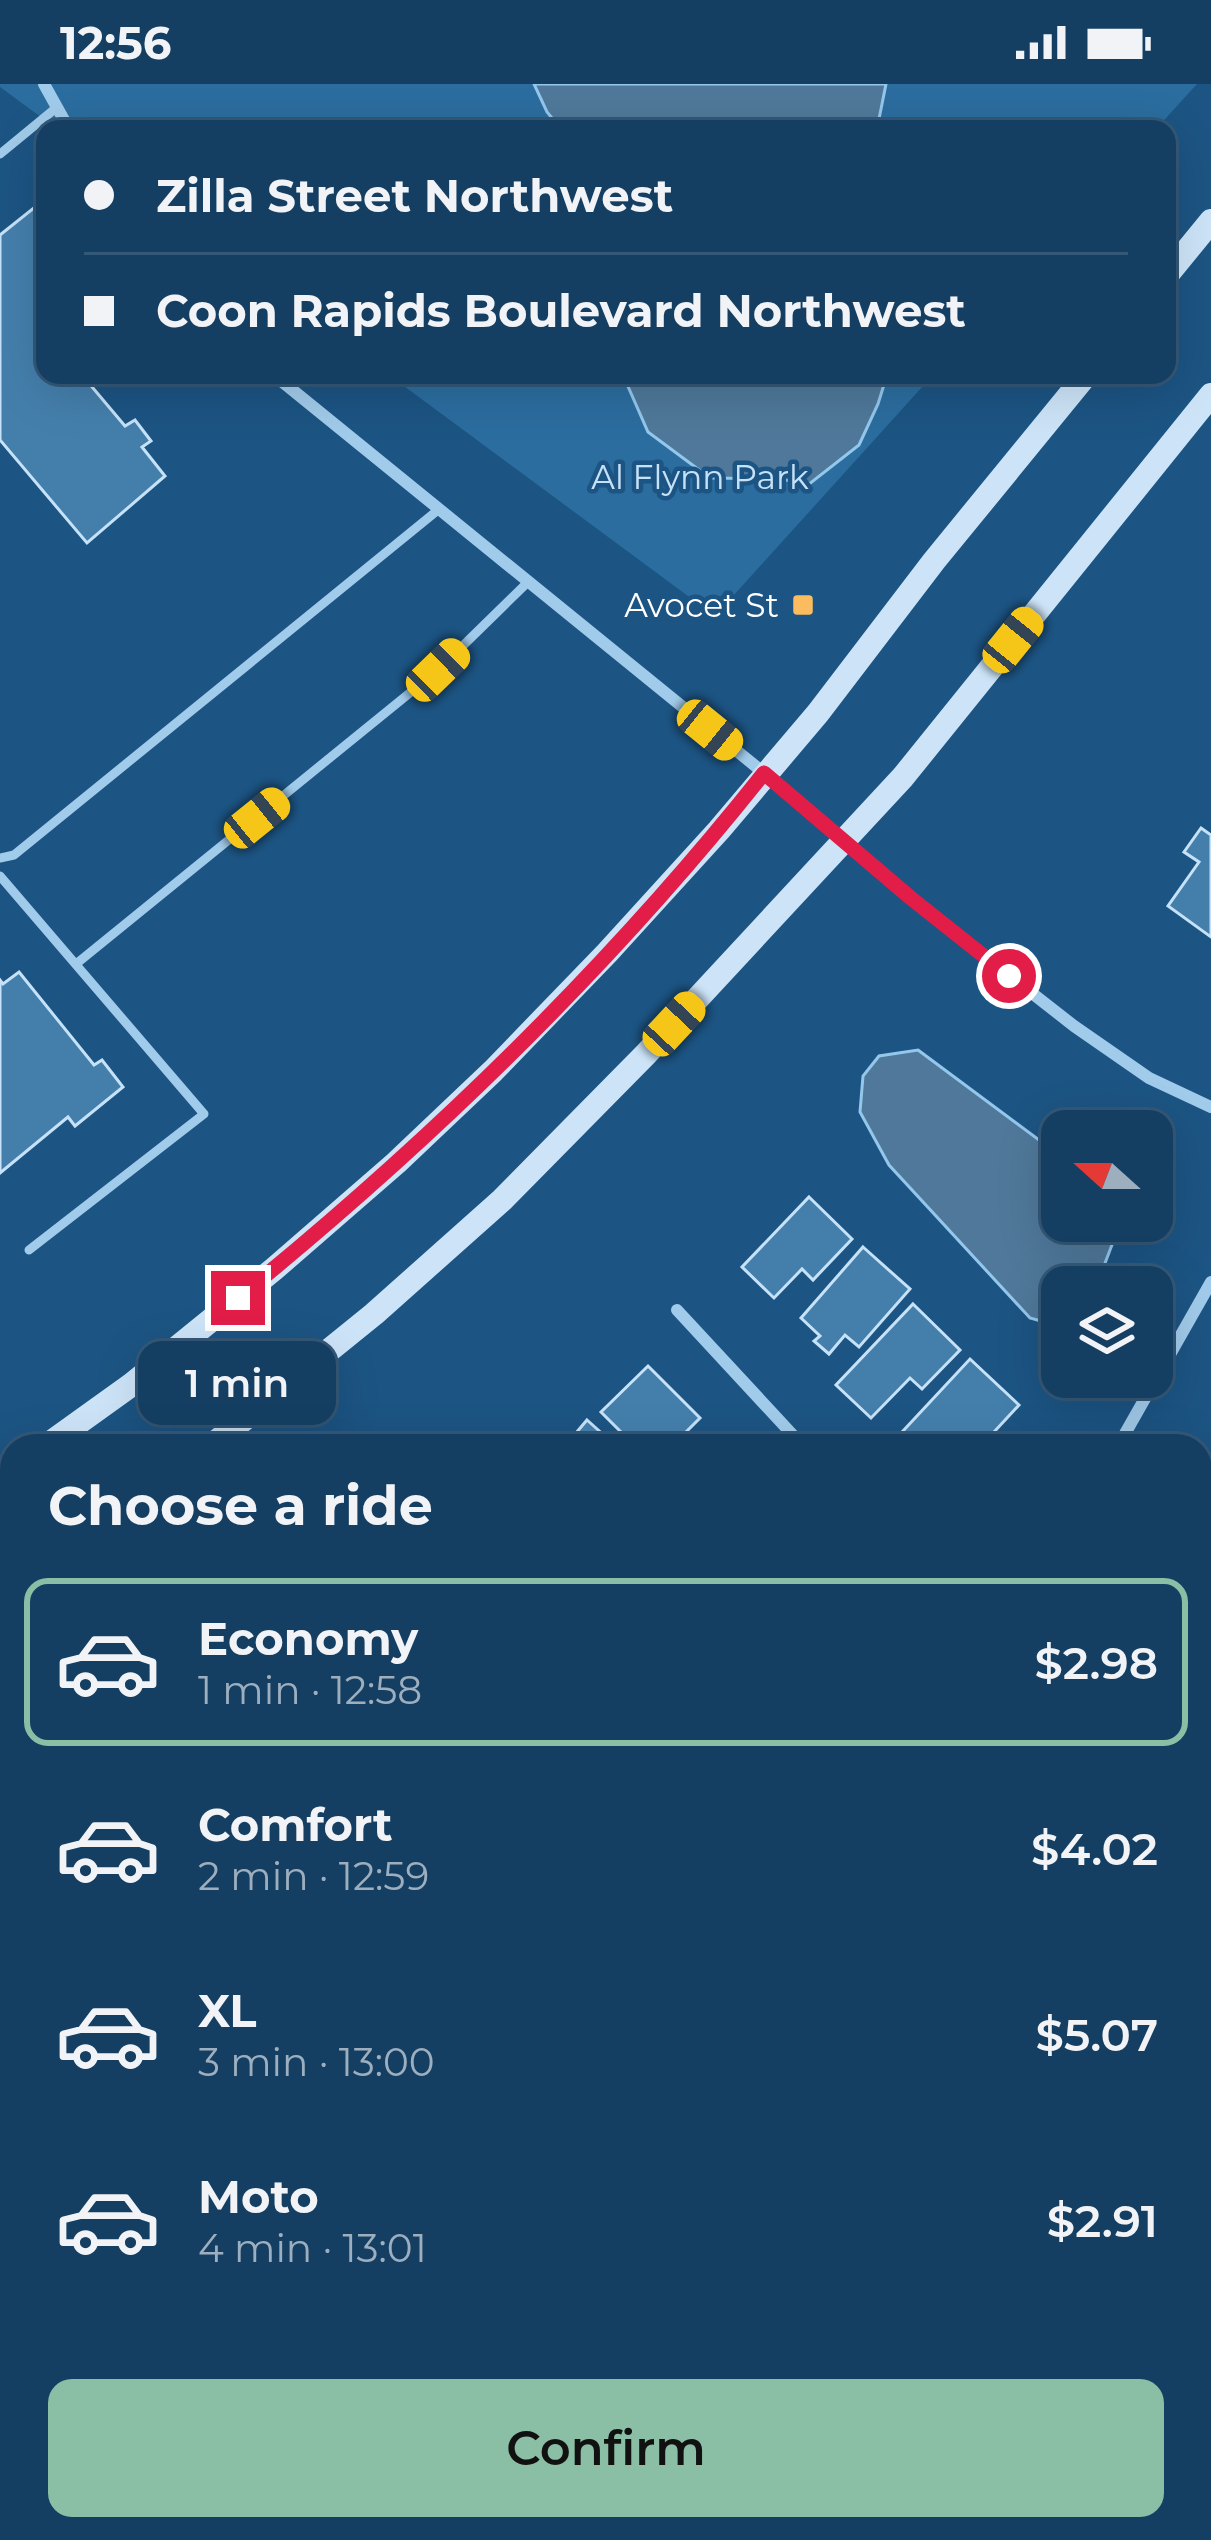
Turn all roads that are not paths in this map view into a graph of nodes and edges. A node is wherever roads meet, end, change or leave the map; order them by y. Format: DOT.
graph roads {
  1 [pos="44,84"];
  2 [pos="56,108"];
  3 [pos="41,120"];
  4 [pos="63,120"];
  5 [pos="36,124"];
  6 [pos="0,154"];
  7 [pos="1211,221"];
  8 [pos="1176,264"];
  9 [pos="285,384"];
  10 [pos="1079,384"];
  11 [pos="1211,395"];
  12 [pos="438,510"];
  13 [pos="528,582"];
  14 [pos="764,773"];
  15 [pos="844,842"];
  16 [pos="0,858"];
  17 [pos="0,876"];
  18 [pos="76,964"];
  19 [pos="1211,1107"];
  20 [pos="29,1250"];
  21 [pos="1211,1282"];
  22 [pos="677,1310"];
  23 [pos="62,1434"];
  24 [pos="226,1434"];
  25 [pos="792,1434"];
  26 [pos="1125,1434"];
  1 -- 2 [label="street"];
  2 -- 3 [label="lane"];
  2 -- 4 [label="street"];
  5 -- 6 [label="lane"];
  7 -- 8 [label="main road"];
  9 -- 12 [label="street"];
  10 -- 14 [label="main road"];
  11 -- 15 [label="main road"];
  12 -- 13 [label="street"];
  12 -- 16 [label="lane"];
  13 -- 14 [label="street"];
  13 -- 18 [label="lane"];
  14 -- 15 [label="street"];
  14 -- 23 [label="main road"];
  15 -- 19 [label="street"];
  15 -- 24 [label="main road"];
  17 -- 18 [label="lane"];
  18 -- 20 [label="lane"];
  21 -- 26 [label="street"];
  22 -- 25 [label="street"];
}
